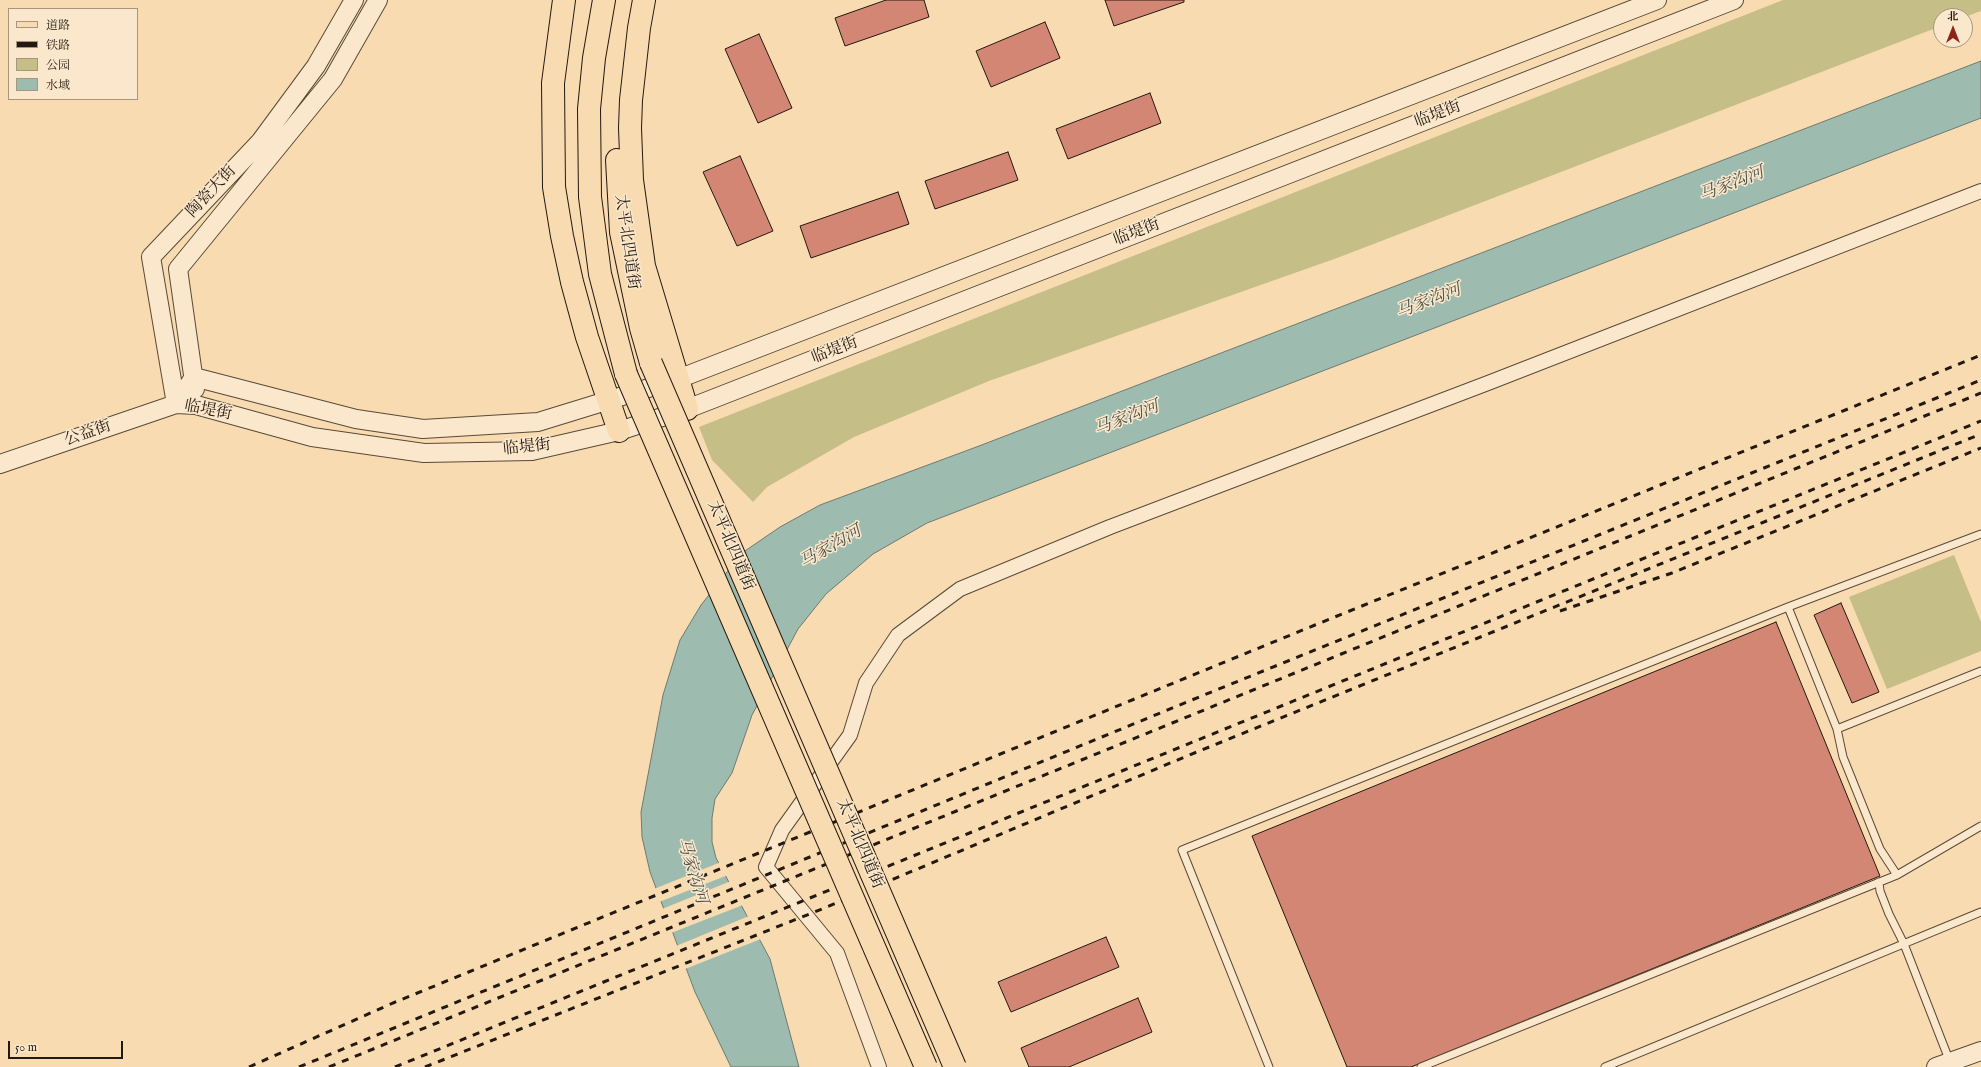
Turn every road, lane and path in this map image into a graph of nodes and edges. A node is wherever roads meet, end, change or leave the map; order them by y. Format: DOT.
graph roads {
  1 [pos="354,0"];
  2 [pos="378,0"];
  3 [pos="564,0"];
  4 [pos="604,0"];
  5 [pos="630,0"];
  6 [pos="644,0"];
  7 [pos="1657,0"];
  8 [pos="1734,0"];
  9 [pos="1981,191"];
  10 [pos="194,377"];
  11 [pos="678,379"];
  12 [pos="608,399"];
  13 [pos="176,404"];
  14 [pos="196,405"];
  15 [pos="687,409"];
  16 [pos="619,431"];
  17 [pos="0,464"];
  18 [pos="1981,534"];
  19 [pos="1788,607"];
  20 [pos="1981,671"];
  21 [pos="1838,729"];
  22 [pos="1981,826"];
  23 [pos="1897,875"];
  24 [pos="1879,882"];
  25 [pos="1981,912"];
  26 [pos="1904,944"];
  27 [pos="1981,1050"];
  28 [pos="1943,1064"];
  29 [pos="879,1067"];
  30 [pos="926,1067"];
  31 [pos="955,1067"];
  32 [pos="1269,1067"];
  33 [pos="1421,1067"];
  34 [pos="1605,1067"];
  1 -- 13 [label="street, 陶瓷大街"];
  2 -- 10 [label="street, 陶瓷大街"];
  3 -- 12 [label="main road"];
  4 -- 30 [label="main road, 太平北四道街, bridge"];
  5 -- 31 [label="main road, 太平北四道街, bridge"];
  6 -- 11 [label="main road, 太平北四道街"];
  7 -- 11 [label="street, 临堤街"];
  8 -- 15 [label="street, 临堤街"];
  9 -- 29 [label="street"];
  10 -- 12 [label="street, 临堤街"];
  10 -- 13 [label="street, 临堤街"];
  10 -- 14 [label="street, 陶瓷大街"];
  11 -- 12 [label="street, 临堤街"];
  11 -- 15 [label="main road, 太平北四道街"];
  12 -- 16 [label="main road"];
  13 -- 14 [label="street, 临堤街"];
  13 -- 17 [label="street, 公益街"];
  14 -- 16 [label="street, 临堤街"];
  15 -- 16 [label="street, 临堤街"];
  18 -- 19 [label="lane"];
  19 -- 21 [label="lane"];
  19 -- 32 [label="lane"];
  20 -- 21 [label="lane"];
  21 -- 23 [label="lane"];
  22 -- 23 [label="lane"];
  23 -- 24 [label="lane"];
  24 -- 26 [label="lane"];
  24 -- 33 [label="lane"];
  25 -- 26 [label="lane"];
  26 -- 28 [label="lane"];
  26 -- 34 [label="lane"];
  27 -- 28 [label="street"];
}
